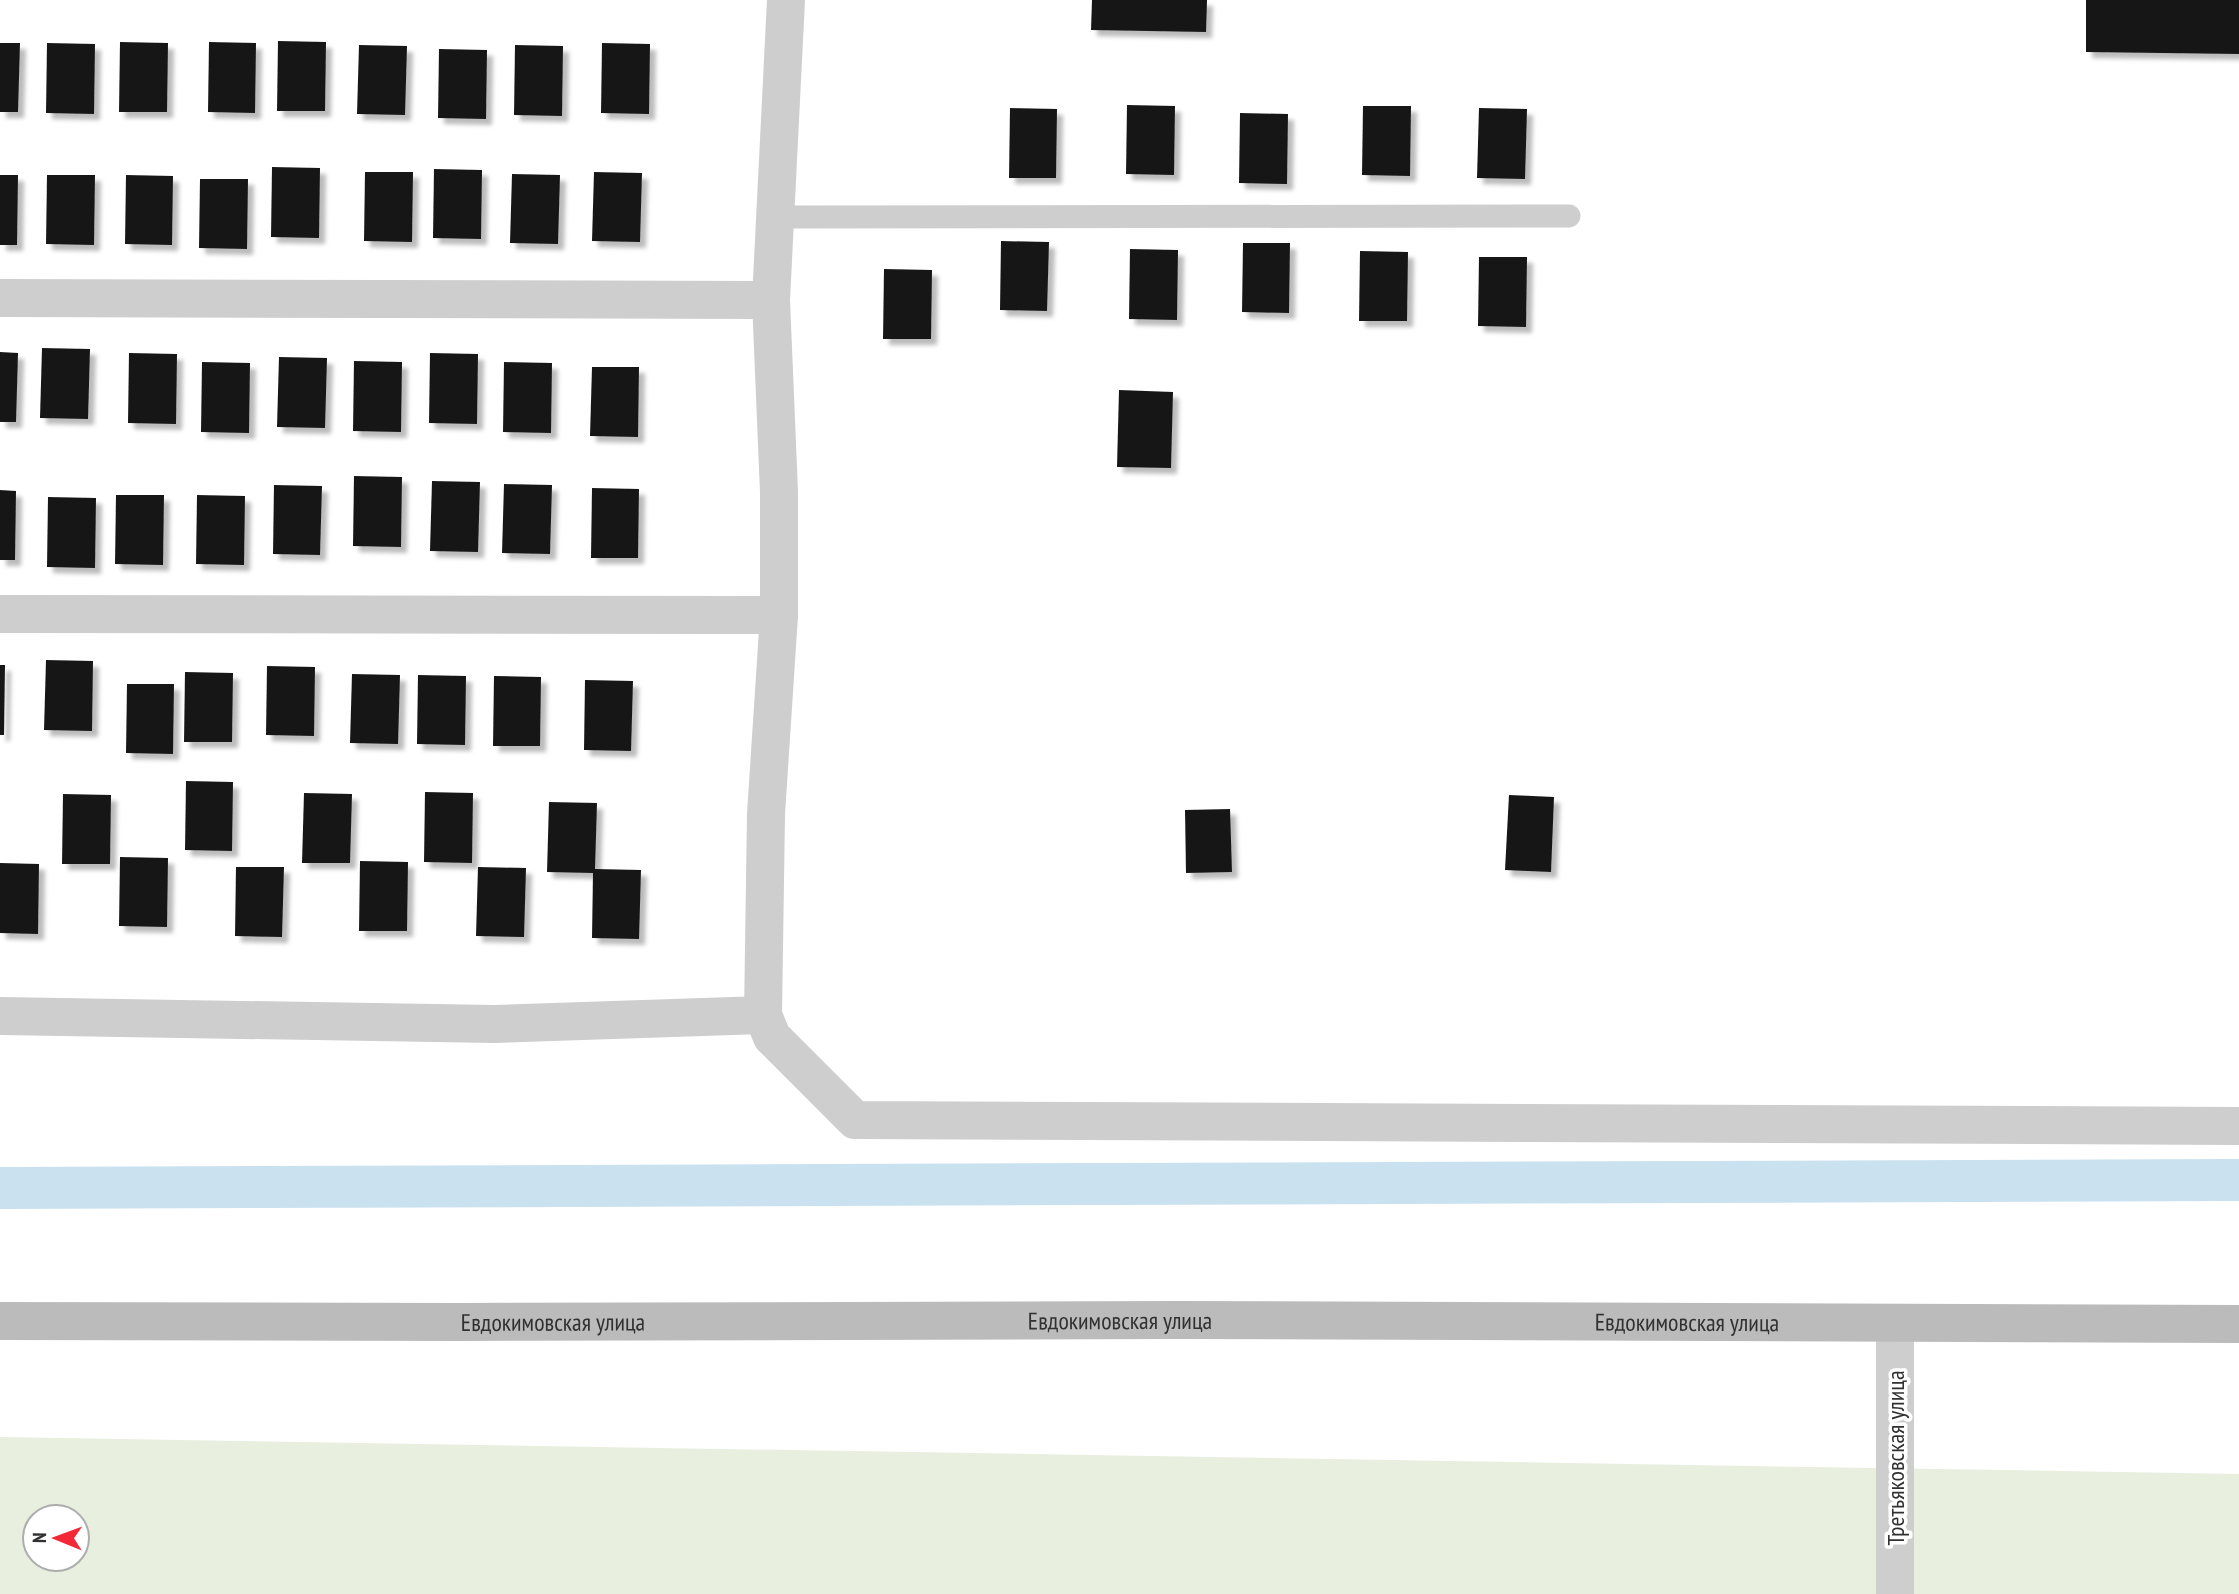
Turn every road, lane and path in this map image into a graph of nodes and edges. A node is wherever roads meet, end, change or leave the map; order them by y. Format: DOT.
graph roads {
  1 [pos="786,0"];
  2 [pos="1569,216"];
  3 [pos="775,217"];
  4 [pos="0,298"];
  5 [pos="771,300"];
  6 [pos="0,614"];
  7 [pos="779,615"];
  8 [pos="763,1015"];
  9 [pos="0,1016"];
  10 [pos="2239,1126"];
  11 [pos="0,1321"];
  12 [pos="1895,1323"];
  13 [pos="2239,1324"];
  14 [pos="1895,1594"];
  1 -- 3 [label="street"];
  2 -- 3 [label="lane"];
  3 -- 5 [label="street"];
  4 -- 5 [label="street"];
  5 -- 7 [label="street"];
  6 -- 7 [label="street"];
  7 -- 8 [label="street"];
  8 -- 9 [label="street"];
  8 -- 10 [label="street"];
  11 -- 12 [label="main road, Евдокимовская улица"];
  12 -- 13 [label="main road, Евдокимовская улица"];
  12 -- 14 [label="street, Третьяковская улица"];
}
